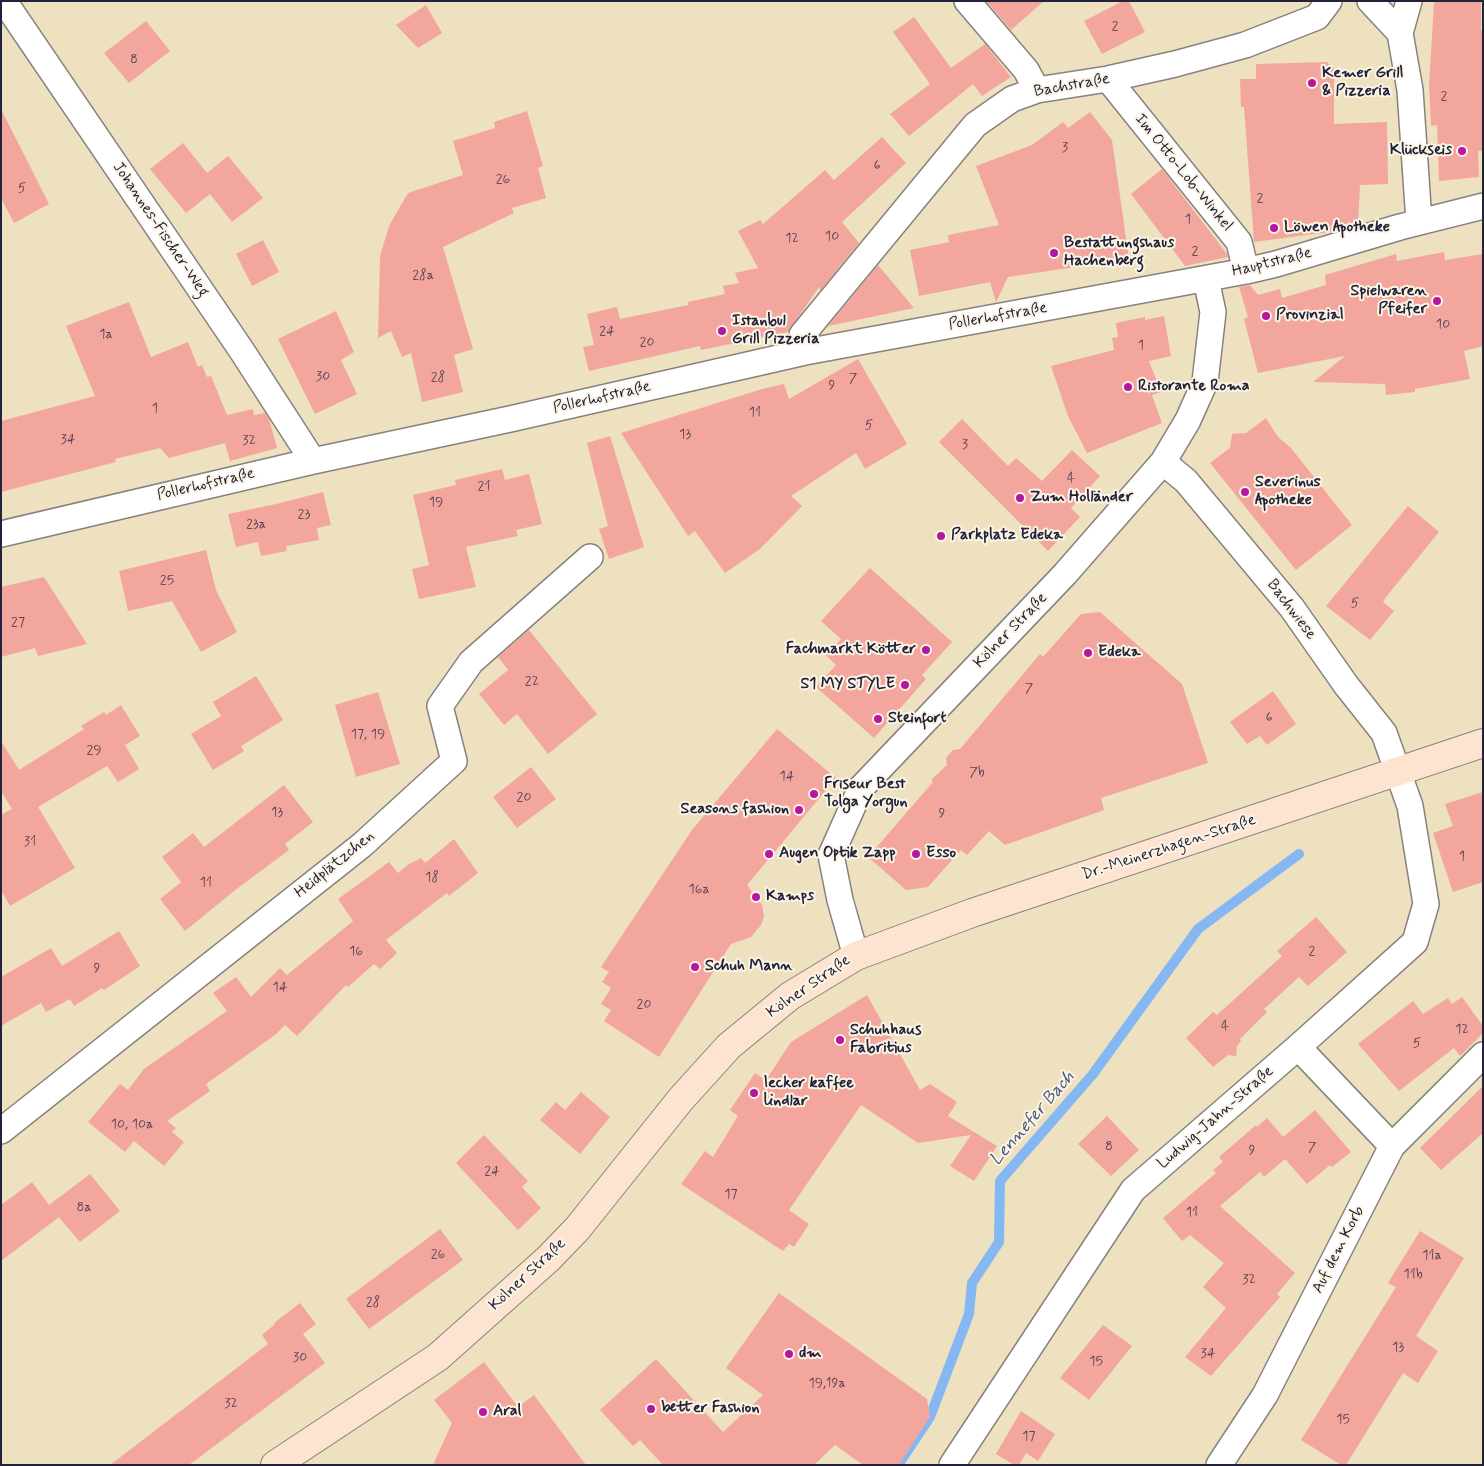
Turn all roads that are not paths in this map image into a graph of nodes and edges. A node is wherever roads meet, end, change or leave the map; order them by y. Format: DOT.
graph roads {
  1 [pos="4,1"];
  2 [pos="967,1"];
  3 [pos="1329,1"];
  4 [pos="1370,1"];
  5 [pos="1409,1"];
  6 [pos="1400,33"];
  7 [pos="1108,79"];
  8 [pos="1036,90"];
  9 [pos="1483,206"];
  10 [pos="1419,222"];
  11 [pos="1246,272"];
  12 [pos="1206,279"];
  13 [pos="805,352"];
  14 [pos="313,460"];
  15 [pos="1163,462"];
  16 [pos="1,534"];
  17 [pos="590,557"];
  18 [pos="1483,743"];
  19 [pos="1399,772"];
  20 [pos="856,956"];
  21 [pos="1298,1047"];
  22 [pos="1483,1054"];
  23 [pos="1,1131"];
  24 [pos="1392,1146"];
  25 [pos="275,1465"];
  26 [pos="952,1465"];
  27 [pos="1219,1465"];
  1 -- 14 [label="street, Johannes-Fischer-Weg"];
  2 -- 8 [label="street"];
  3 -- 7 [label="street, Bachstraße"];
  4 -- 6 [label="street"];
  5 -- 6 [label="street"];
  6 -- 10 [label="street"];
  7 -- 8 [label="street, Bachstraße"];
  7 -- 11 [label="street, Im Otto-Lob-Winkel"];
  8 -- 13 [label="street, Bachstraße"];
  9 -- 10 [label="street, Hauptstraße"];
  10 -- 11 [label="street, Hauptstraße"];
  11 -- 12 [label="street, Hauptstraße"];
  12 -- 13 [label="street, Pollerhofstraße"];
  12 -- 15 [label="street, Kölner Straße"];
  13 -- 14 [label="street, Pollerhofstraße"];
  14 -- 16 [label="street, Pollerhofstraße"];
  15 -- 19 [label="street, Bachwiese"];
  15 -- 20 [label="street, Kölner Straße"];
  17 -- 23 [label="street, Heidplätzchen"];
  18 -- 19 [label="main road, Dr.-Meinerzhagen-Straße"];
  19 -- 20 [label="main road, Dr.-Meinerzhagen-Straße"];
  19 -- 21 [label="street, Ludwig-Jahn-Straße"];
  20 -- 25 [label="main road, Kölner Straße"];
  21 -- 24 [label="street"];
  21 -- 26 [label="street, Ludwig-Jahn-Straße"];
  22 -- 24 [label="street, Auf dem Korb"];
  24 -- 27 [label="street, Auf dem Korb"];
}
